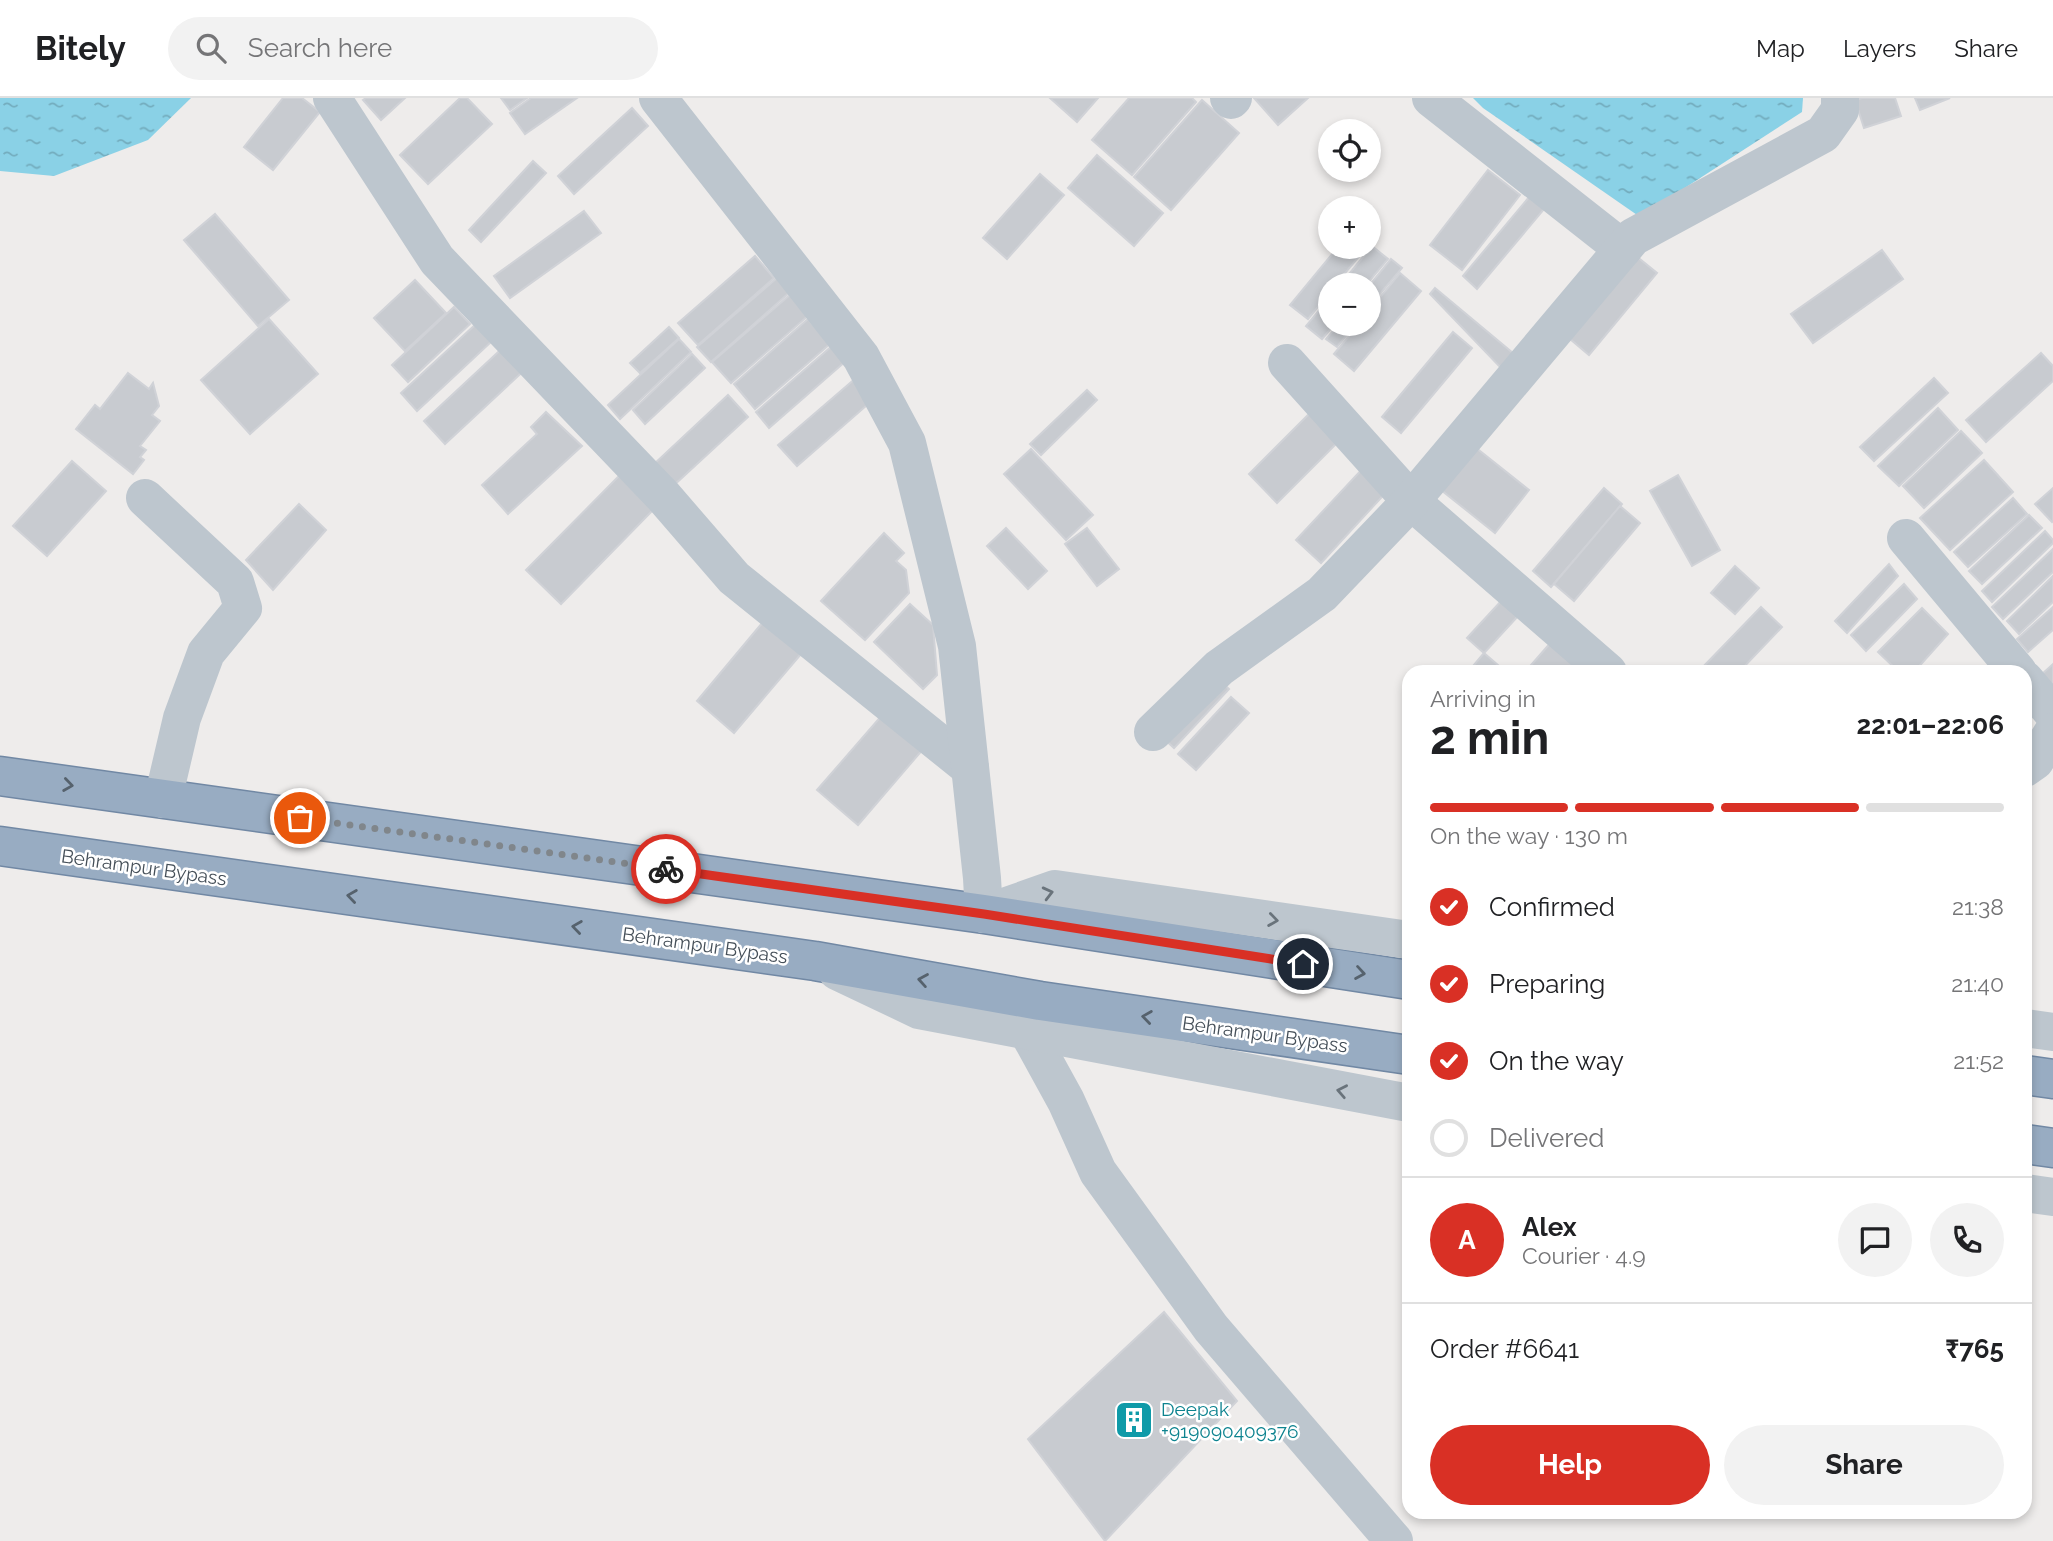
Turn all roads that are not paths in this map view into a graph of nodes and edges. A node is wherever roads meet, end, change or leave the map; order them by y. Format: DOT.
graph roads {
  1 [pos="332,98"];
  2 [pos="658,98"];
  3 [pos="1431,98"];
  4 [pos="1840,98"];
  5 [pos="1623,249"];
  6 [pos="1287,363"];
  7 [pos="145,498"];
  8 [pos="1411,501"];
  9 [pos="1906,538"];
  10 [pos="1600,665"];
  11 [pos="2012,665"];
  12 [pos="2032,688"];
  13 [pos="2053,713"];
  14 [pos="1153,732"];
  15 [pos="2053,732"];
  16 [pos="2032,763"];
  17 [pos="970,768"];
  18 [pos="0,776"];
  19 [pos="163,799"];
  20 [pos="0,846"];
  21 [pos="984,914"];
  22 [pos="1402,939"];
  23 [pos="815,961"];
  24 [pos="1402,979"];
  25 [pos="2032,1029"];
  26 [pos="1028,1032"];
  27 [pos="2053,1032"];
  28 [pos="1402,1054"];
  29 [pos="2032,1076"];
  30 [pos="2053,1079"];
  31 [pos="1402,1102"];
  32 [pos="2032,1145"];
  33 [pos="2053,1148"];
  34 [pos="2032,1194"];
  35 [pos="2053,1197"];
  36 [pos="1394,1541"];
  1 -- 17 [label="street"];
  2 -- 17 [label="street"];
  3 -- 5 [label="street"];
  4 -- 5 [label="street"];
  5 -- 8 [label="street"];
  6 -- 8 [label="street"];
  7 -- 19 [label="street"];
  8 -- 10 [label="street"];
  8 -- 14 [label="street"];
  9 -- 11 [label="street"];
  12 -- 13 [label="street"];
  15 -- 16 [label="street"];
  17 -- 21 [label="street"];
  18 -- 19 [label="highway, one-way"];
  19 -- 21 [label="highway"];
  23 -- 20 [label="highway, Behrampur Bypass, one-way"];
  21 -- 22 [label="street, one-way"];
  21 -- 24 [label="highway, one-way"];
  23 -- 26 [label="street"];
  28 -- 23 [label="highway, Behrampur Bypass, one-way"];
  25 -- 27 [label="street"];
  31 -- 26 [label="street, one-way"];
  26 -- 36 [label="street"];
  29 -- 30 [label="highway"];
  32 -- 33 [label="highway"];
  34 -- 35 [label="street"];
}
